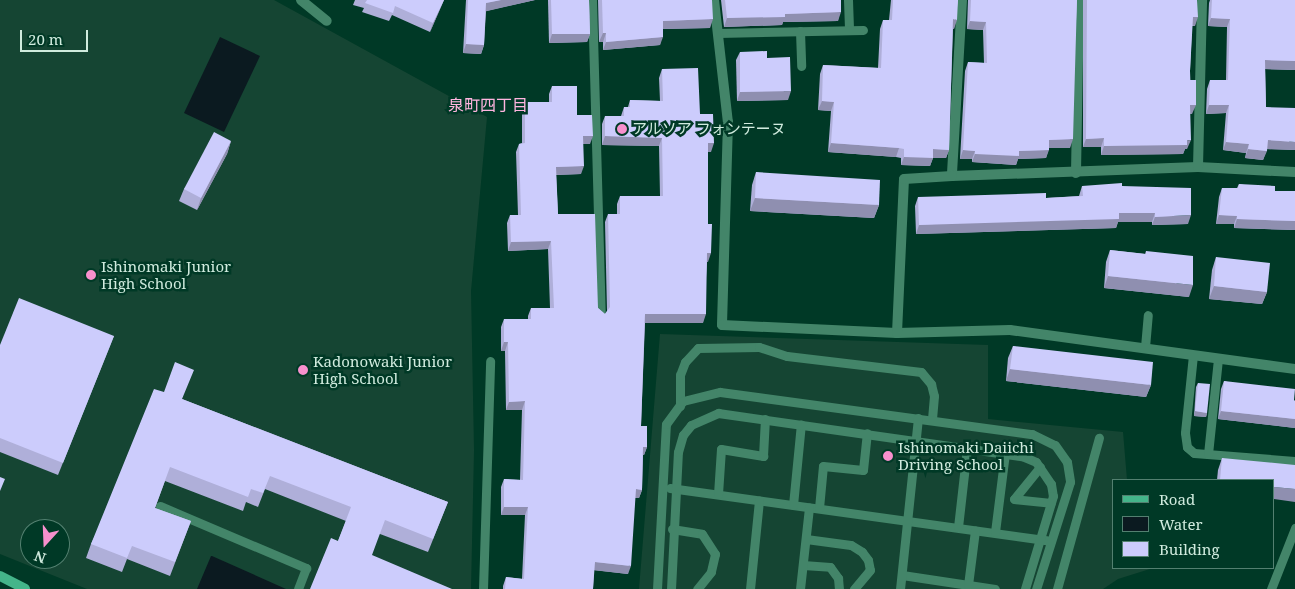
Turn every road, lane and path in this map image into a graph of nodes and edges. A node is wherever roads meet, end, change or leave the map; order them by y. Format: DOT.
graph roads {
  1 [pos="300,0"];
  2 [pos="592,0"];
  3 [pos="714,0"];
  4 [pos="848,0"];
  5 [pos="962,0"];
  6 [pos="1079,0"];
  7 [pos="1202,0"];
  8 [pos="327,21"];
  9 [pos="849,30"];
  10 [pos="863,30"];
  11 [pos="800,31"];
  12 [pos="718,33"];
  13 [pos="801,66"];
  14 [pos="1198,167"];
  15 [pos="1295,172"];
  16 [pos="1076,173"];
  17 [pos="952,176"];
  18 [pos="1148,315"];
  19 [pos="601,316"];
  20 [pos="897,333"];
  21 [pos="1145,348"];
  22 [pos="1193,355"];
  23 [pos="1218,359"];
  24 [pos="490,361"];
  25 [pos="1295,369"];
  26 [pos="680,406"];
  27 [pos="918,418"];
  28 [pos="765,419"];
  29 [pos="932,420"];
  30 [pos="801,424"];
  31 [pos="867,434"];
  32 [pos="1099,438"];
  33 [pos="916,440"];
  34 [pos="967,448"];
  35 [pos="1005,453"];
  36 [pos="1208,454"];
  37 [pos="1295,461"];
  38 [pos="1040,467"];
  39 [pos="663,487"];
  40 [pos="675,488"];
  41 [pos="718,494"];
  42 [pos="759,500"];
  43 [pos="1051,503"];
  44 [pos="793,505"];
  45 [pos="160,506"];
  46 [pos="809,507"];
  47 [pos="819,508"];
  48 [pos="908,520"];
  49 [pos="958,527"];
  50 [pos="1295,528"];
  51 [pos="672,529"];
  52 [pos="974,530"];
  53 [pos="995,532"];
  54 [pos="806,539"];
  55 [pos="1041,539"];
  56 [pos="1052,540"];
  57 [pos="803,565"];
  58 [pos="902,575"];
  59 [pos="0,576"];
  60 [pos="968,585"];
  61 [pos="25,589"];
  62 [pos="298,589"];
  63 [pos="483,589"];
  64 [pos="657,589"];
  65 [pos="671,589"];
  66 [pos="697,589"];
  67 [pos="750,589"];
  68 [pos="800,589"];
  69 [pos="839,589"];
  70 [pos="854,589"];
  71 [pos="900,589"];
  72 [pos="995,589"];
  73 [pos="1025,589"];
  74 [pos="1036,589"];
  75 [pos="1057,589"];
  76 [pos="1271,589"];
  1 -- 8 [label="street"];
  2 -- 19 [label="lane"];
  3 -- 12 [label="street"];
  4 -- 9 [label="lane"];
  5 -- 17 [label="street"];
  6 -- 16 [label="street"];
  7 -- 14 [label="street"];
  9 -- 10 [label="lane"];
  9 -- 11 [label="lane"];
  11 -- 12 [label="lane"];
  11 -- 13 [label="lane"];
  12 -- 20 [label="street"];
  14 -- 15 [label="street"];
  14 -- 16 [label="street"];
  16 -- 17 [label="street"];
  17 -- 20 [label="street"];
  18 -- 21 [label="lane"];
  20 -- 21 [label="street"];
  21 -- 22 [label="street"];
  22 -- 23 [label="street"];
  22 -- 36 [label="lane"];
  23 -- 25 [label="street"];
  23 -- 36 [label="lane"];
  24 -- 63 [label="lane"];
  26 -- 27 [label="lane"];
  26 -- 29 [label="lane"];
  26 -- 39 [label="lane"];
  27 -- 29 [label="lane"];
  27 -- 33 [label="lane"];
  28 -- 30 [label="lane"];
  28 -- 40 [label="lane"];
  28 -- 41 [label="lane"];
  29 -- 56 [label="lane"];
  30 -- 31 [label="lane"];
  30 -- 44 [label="lane"];
  31 -- 33 [label="lane"];
  31 -- 47 [label="lane"];
  32 -- 75 [label="lane"];
  33 -- 34 [label="lane"];
  33 -- 48 [label="lane"];
  34 -- 35 [label="lane"];
  34 -- 49 [label="lane"];
  35 -- 38 [label="lane"];
  35 -- 53 [label="lane"];
  36 -- 37 [label="lane"];
  38 -- 43 [label="lane"];
  38 -- 43 [label="lane"];
  39 -- 40 [label="lane"];
  39 -- 64 [label="lane"];
  40 -- 41 [label="lane"];
  40 -- 51 [label="lane"];
  41 -- 42 [label="lane"];
  42 -- 44 [label="lane"];
  42 -- 67 [label="lane"];
  43 -- 55 [label="lane"];
  44 -- 46 [label="lane"];
  45 -- 62 [label="lane"];
  46 -- 47 [label="lane"];
  46 -- 54 [label="lane"];
  47 -- 48 [label="lane"];
  48 -- 49 [label="lane"];
  48 -- 58 [label="lane"];
  49 -- 52 [label="lane"];
  50 -- 76 [label="lane"];
  51 -- 65 [label="lane"];
  51 -- 66 [label="lane"];
  52 -- 53 [label="lane"];
  52 -- 60 [label="lane"];
  53 -- 55 [label="lane"];
  54 -- 57 [label="lane"];
  54 -- 70 [label="lane"];
  55 -- 56 [label="lane"];
  55 -- 73 [label="lane"];
  56 -- 74 [label="lane"];
  57 -- 68 [label="lane"];
  57 -- 69 [label="lane"];
  58 -- 60 [label="lane"];
  58 -- 71 [label="lane"];
  59 -- 61 [label="street"];
  60 -- 72 [label="lane"];
}
